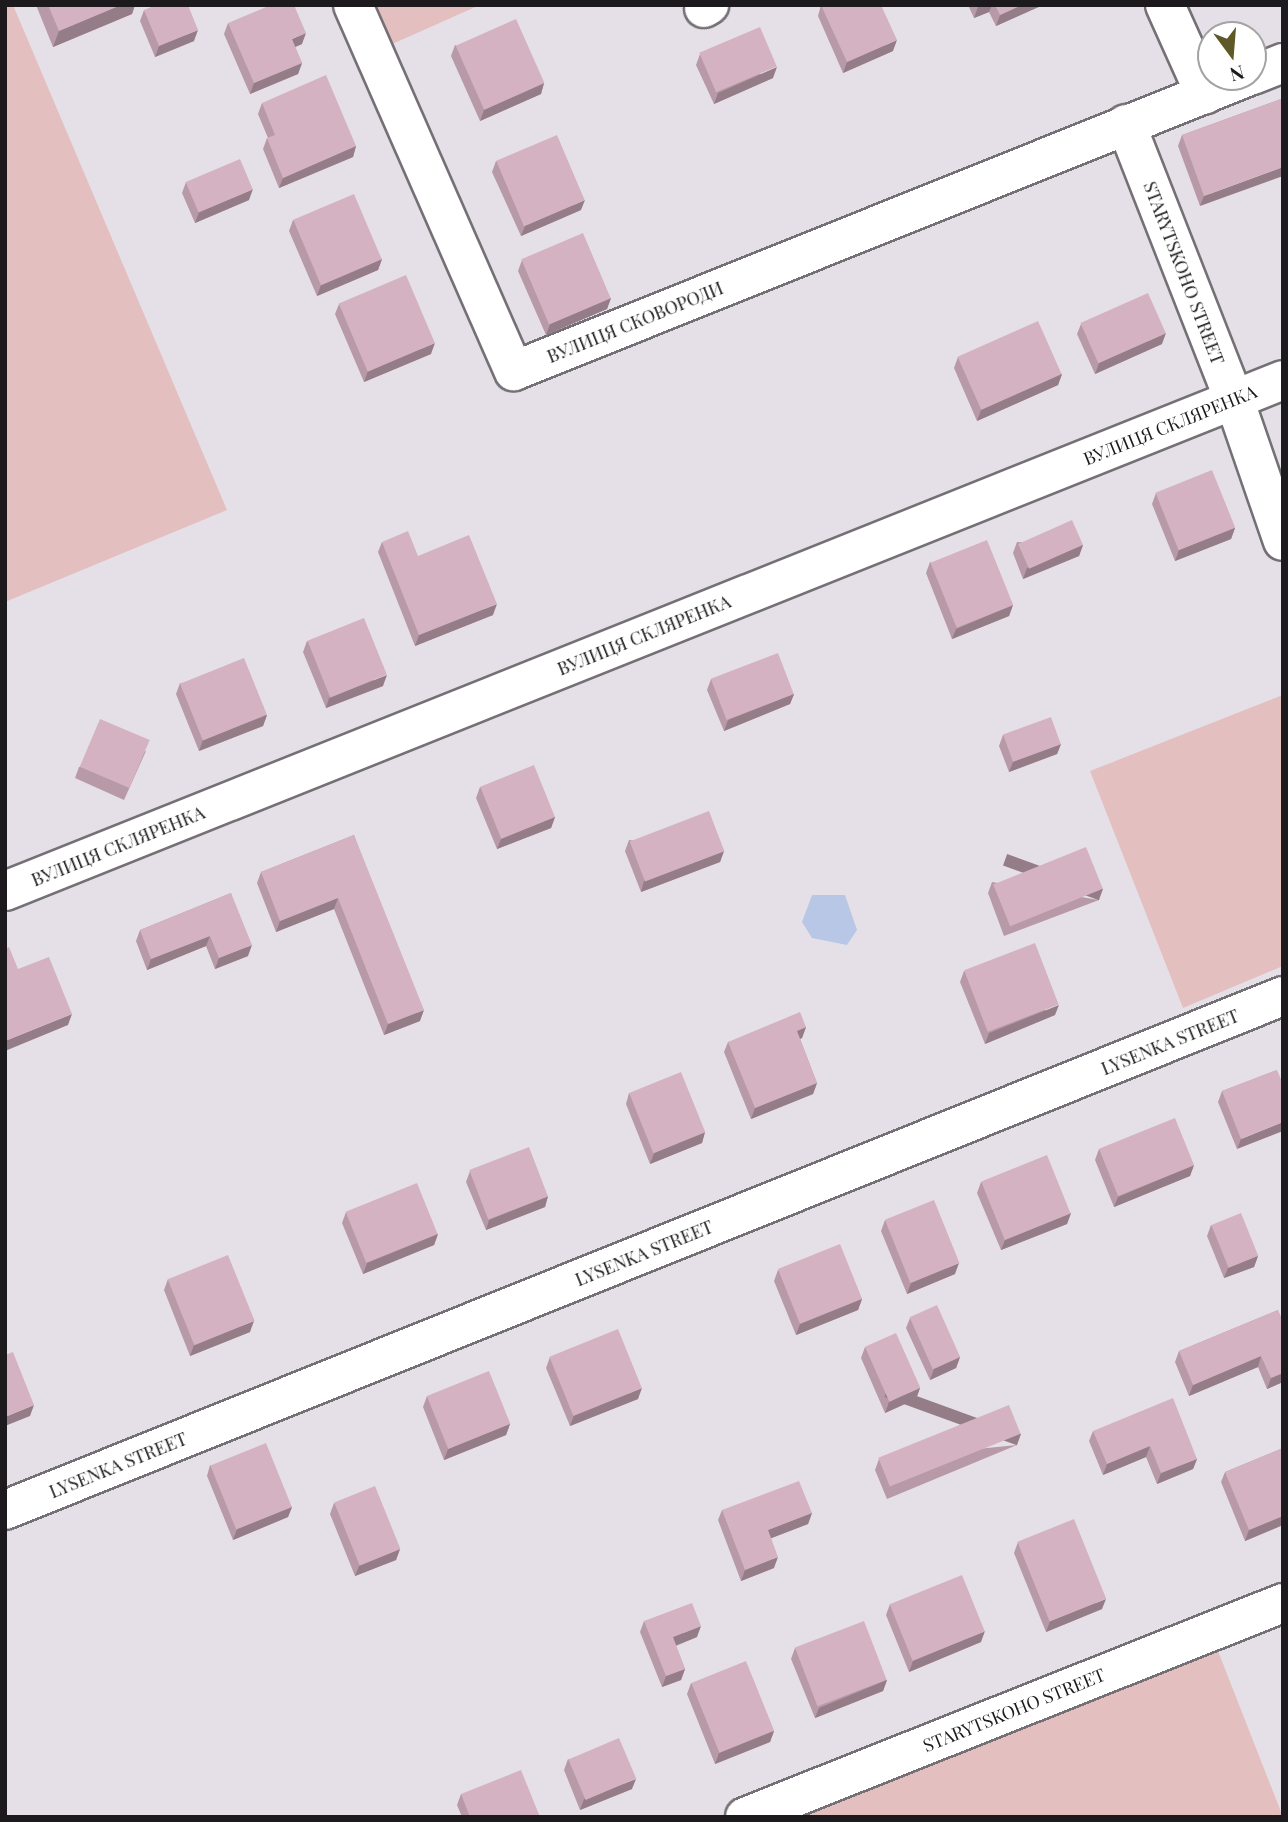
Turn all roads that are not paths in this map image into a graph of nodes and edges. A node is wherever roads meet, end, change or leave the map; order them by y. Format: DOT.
graph roads {
  1 [pos="353,5"];
  2 [pos="1165,5"];
  3 [pos="1212,91"];
  4 [pos="1205,94"];
  5 [pos="1126,124"];
  6 [pos="1283,380"];
  7 [pos="1234,399"];
  8 [pos="1283,541"];
  9 [pos="5,891"];
  10 [pos="1283,996"];
  11 [pos="5,1510"];
  12 [pos="1283,1603"];
  13 [pos="745,1817"];
  1 -- 5 [label="street, ВУЛИЦЯ СКОВОРОДИ"];
  2 -- 4 [label="street"];
  3 -- 4 [label="street"];
  4 -- 5 [label="street"];
  5 -- 7 [label="street, STARYTSKOHO STREET"];
  6 -- 7 [label="street, ВУЛИЦЯ СКЛЯРЕНКА"];
  7 -- 8 [label="street, STARYTSKOHO STREET"];
  7 -- 9 [label="street, ВУЛИЦЯ СКЛЯРЕНКА"];
  10 -- 11 [label="street, LYSENKA STREET"];
  12 -- 13 [label="street, STARYTSKOHO STREET"];
}
